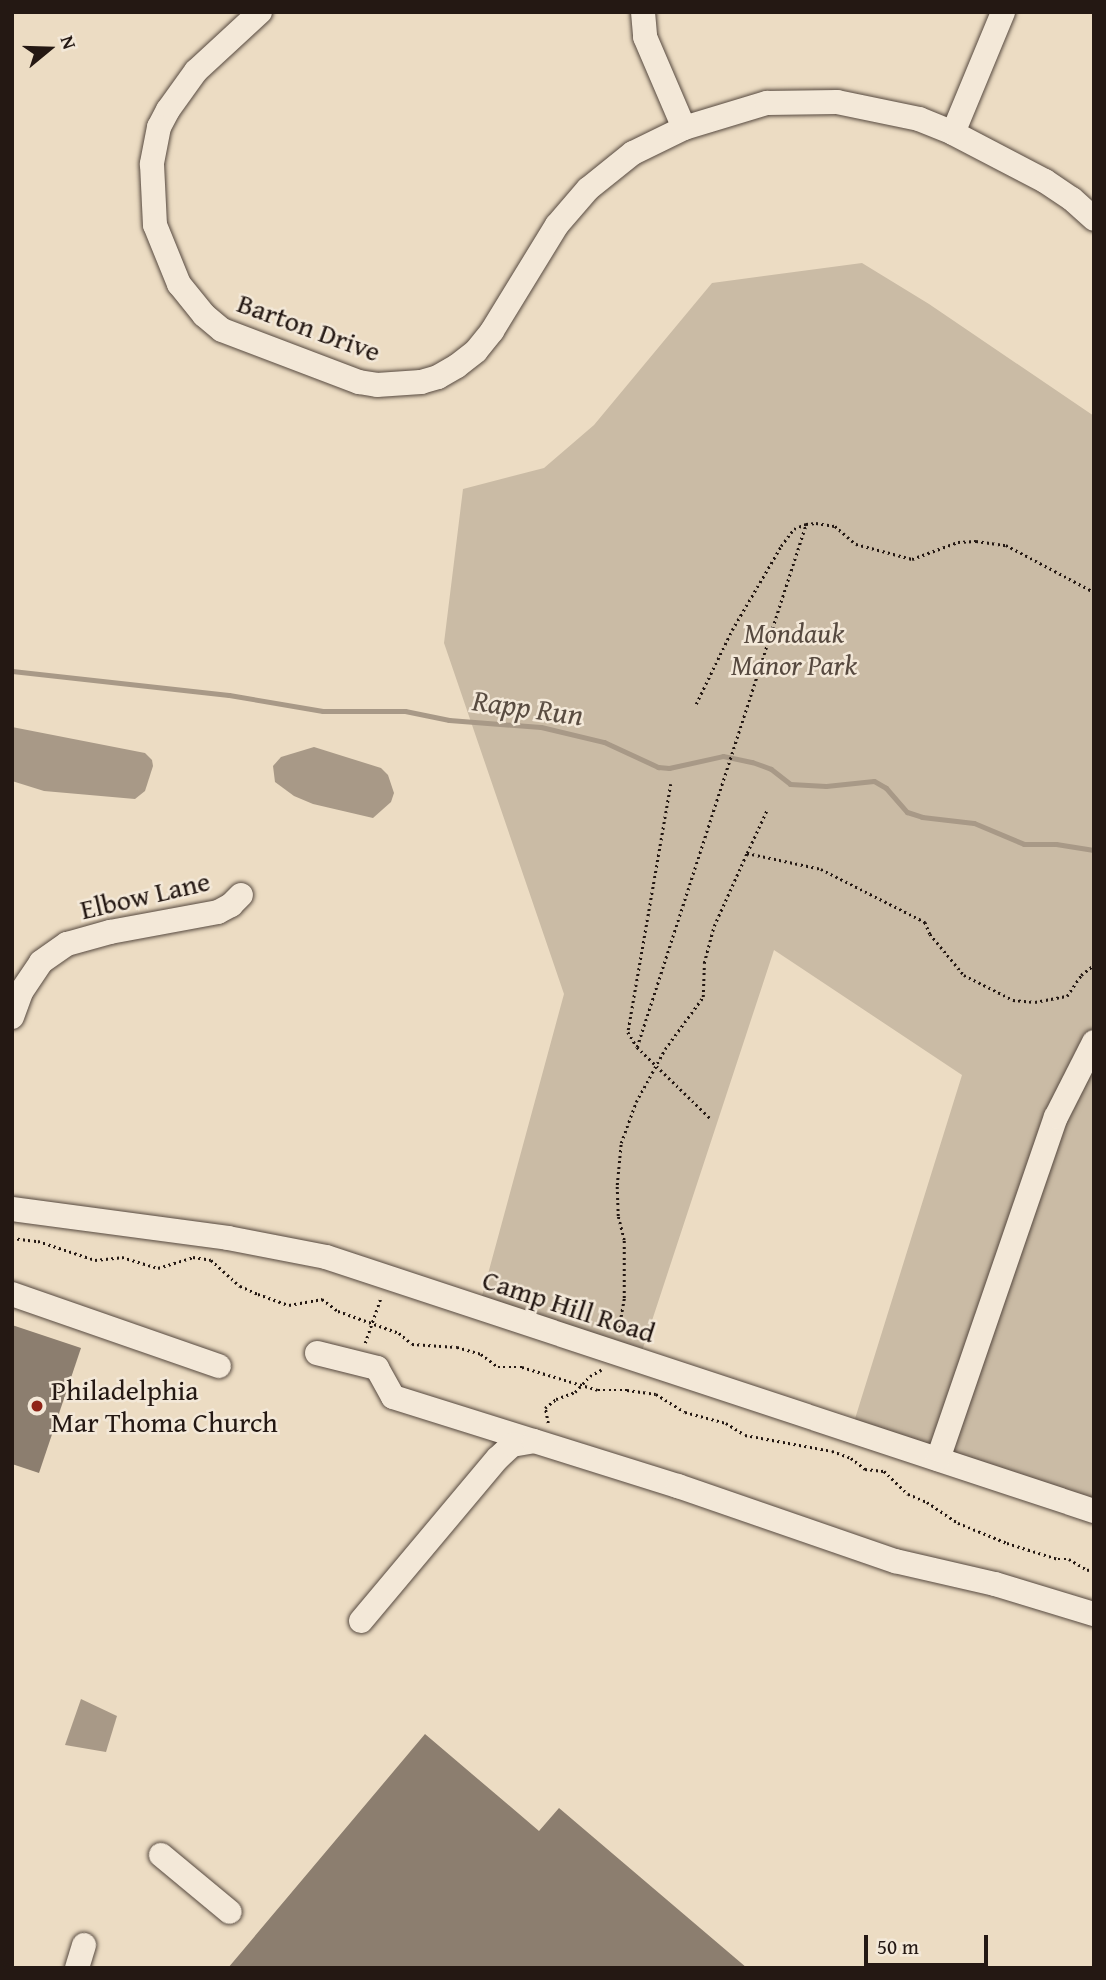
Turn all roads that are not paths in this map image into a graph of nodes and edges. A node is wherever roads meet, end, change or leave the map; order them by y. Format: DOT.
graph roads {
  1 [pos="260,12"];
  2 [pos="643,12"];
  3 [pos="1003,12"];
  4 [pos="684,128"];
  5 [pos="953,133"];
  6 [pos="1094,219"];
  7 [pos="241,895"];
  8 [pos="12,1017"];
  9 [pos="1094,1042"];
  10 [pos="12,1209"];
  11 [pos="12,1294"];
  12 [pos="317,1353"];
  13 [pos="219,1366"];
  14 [pos="543,1443"];
  15 [pos="938,1459"];
  16 [pos="1094,1511"];
  17 [pos="1094,1614"];
  18 [pos="361,1621"];
  19 [pos="161,1855"];
  20 [pos="230,1912"];
  1 -- 4 [label="street, Barton Drive"];
  2 -- 4 [label="street"];
  3 -- 5 [label="street"];
  4 -- 5 [label="street, Barton Drive"];
  5 -- 6 [label="street, Barton Drive"];
  7 -- 8 [label="street, Elbow Lane"];
  9 -- 15 [label="street"];
  10 -- 15 [label="street, Camp Hill Road"];
  11 -- 13 [label="street"];
  12 -- 14 [label="street"];
  14 -- 17 [label="street"];
  14 -- 18 [label="street"];
  15 -- 16 [label="street, Camp Hill Road"];
  19 -- 20 [label="street"];
}
